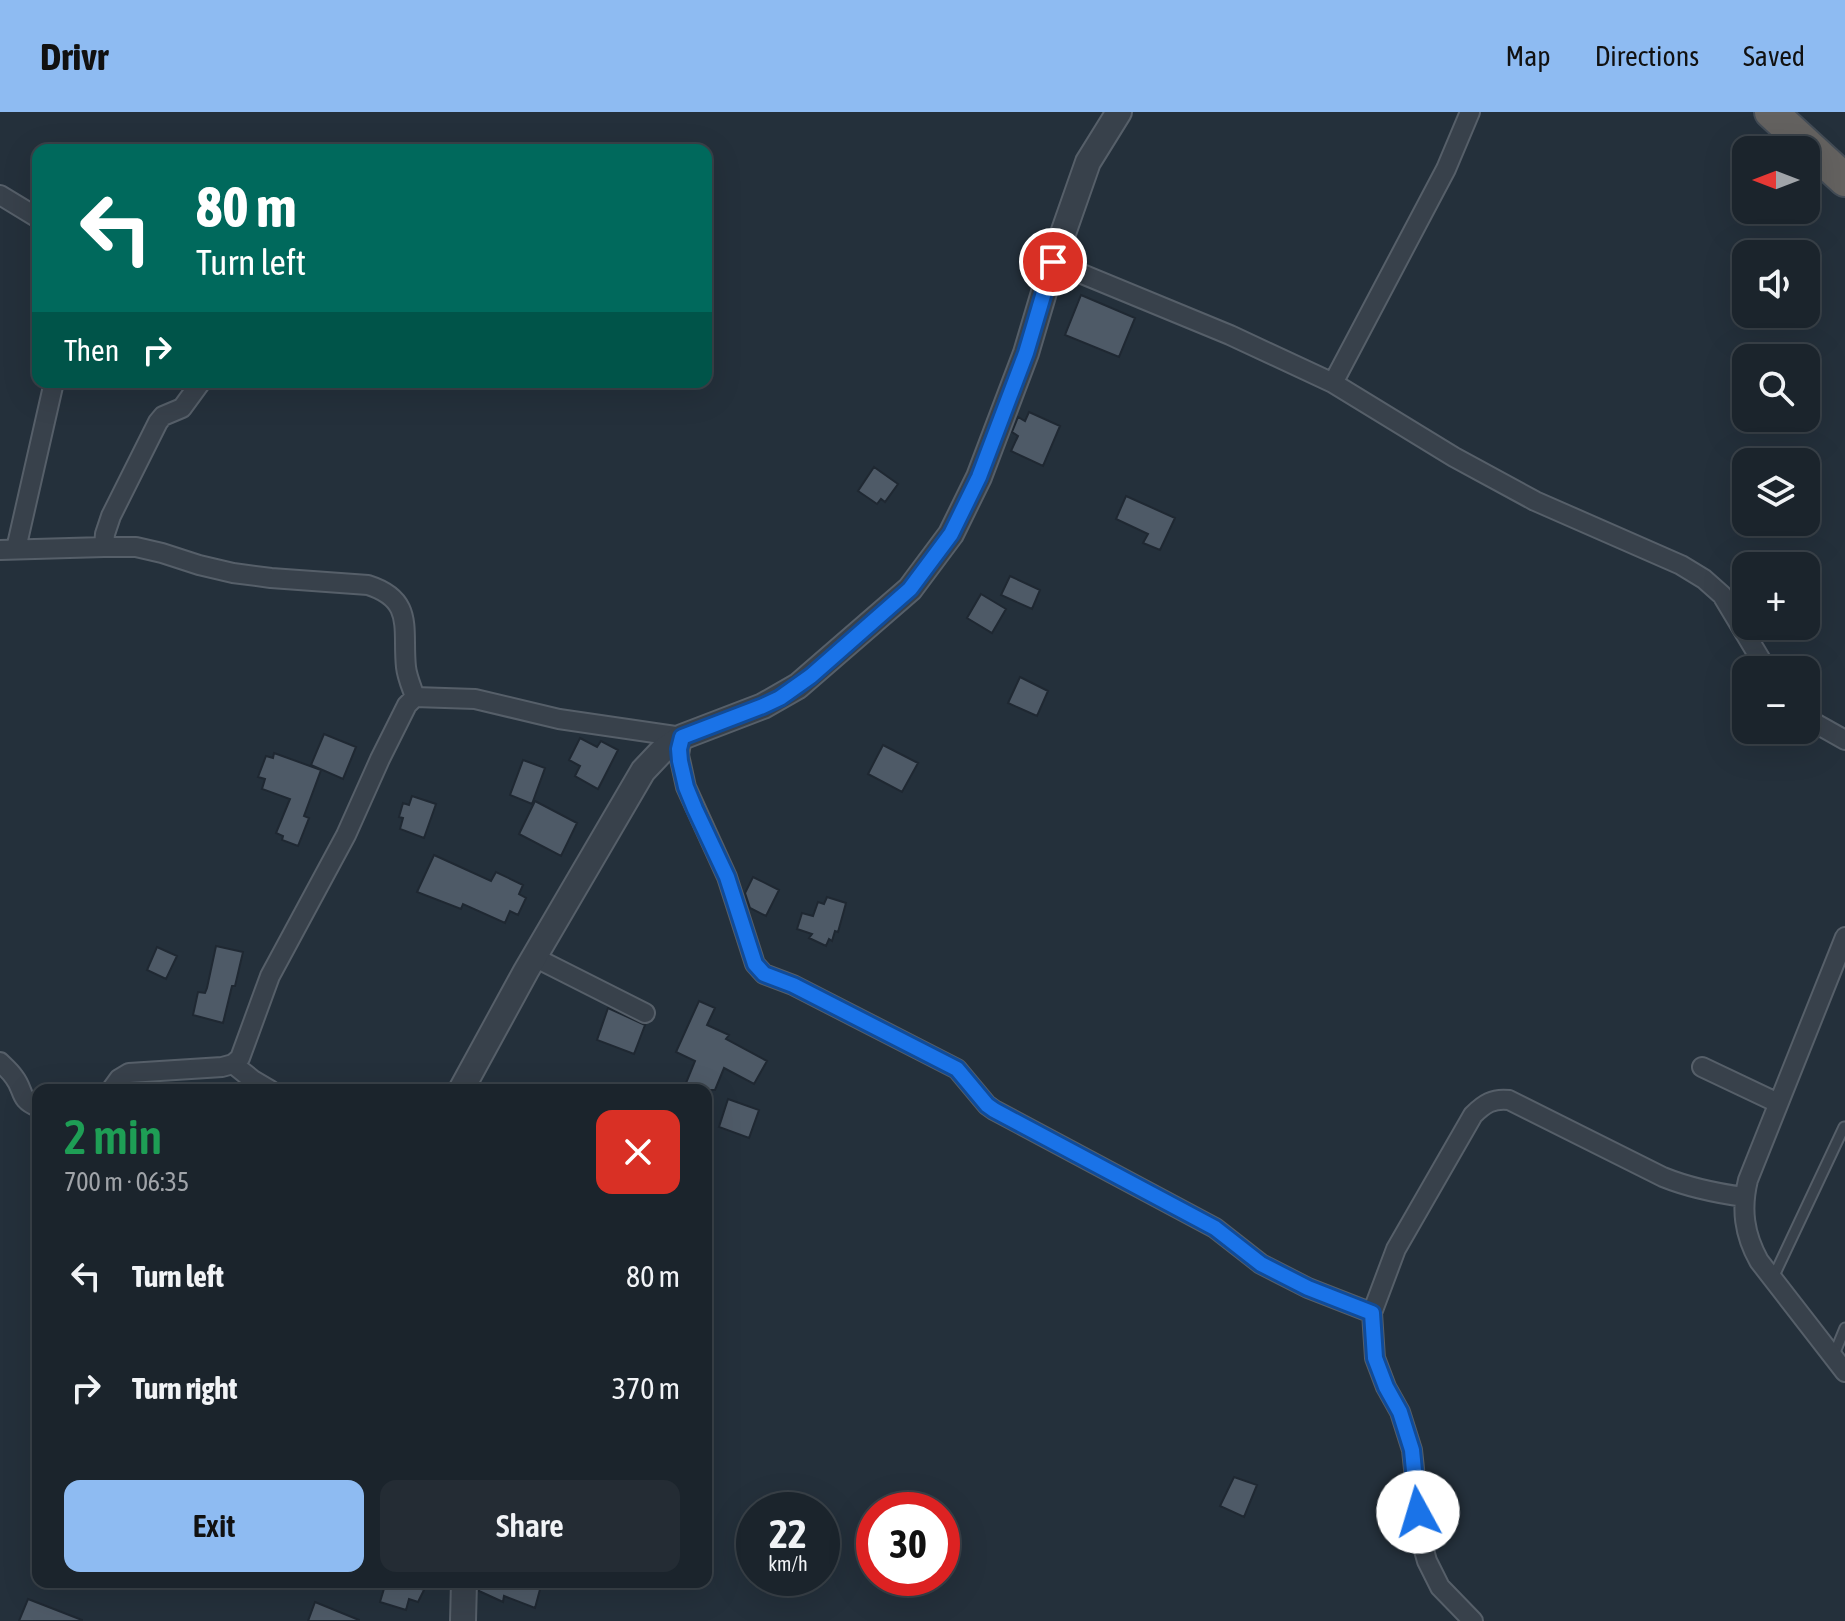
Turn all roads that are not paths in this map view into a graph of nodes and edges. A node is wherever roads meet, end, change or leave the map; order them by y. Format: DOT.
graph roads {
  1 [pos="1119,112"];
  2 [pos="1470,112"];
  3 [pos="1771,112"];
  4 [pos="1845,180"];
  5 [pos="0,195"];
  6 [pos="32,214"];
  7 [pos="1053,262"];
  8 [pos="1333,383"];
  9 [pos="52,388"];
  10 [pos="197,388"];
  11 [pos="104,547"];
  12 [pos="8,550"];
  13 [pos="1759,656"];
  14 [pos="415,697"];
  15 [pos="1820,726"];
  16 [pos="682,737"];
  17 [pos="1845,740"];
  18 [pos="1845,937"];
  19 [pos="534,957"];
  20 [pos="645,1013"];
  21 [pos="0,1062"];
  22 [pos="233,1064"];
  23 [pos="1702,1067"];
  24 [pos="115,1084"];
  25 [pos="260,1084"];
  26 [pos="464,1084"];
  27 [pos="1778,1103"];
  28 [pos="32,1104"];
  29 [pos="1844,1127"];
  30 [pos="1744,1197"];
  31 [pos="1772,1280"];
  32 [pos="1372,1313"];
  33 [pos="1845,1328"];
  34 [pos="1833,1357"];
  35 [pos="1845,1372"];
  36 [pos="464,1588"];
  37 [pos="463,1621"];
  38 [pos="1473,1621"];
  1 -- 7 [label="street"];
  2 -- 8 [label="street"];
  3 -- 4 [label="highway"];
  5 -- 6 [label="street"];
  7 -- 8 [label="street"];
  7 -- 16 [label="street"];
  8 -- 13 [label="street"];
  9 -- 12 [label="street"];
  10 -- 11 [label="street"];
  11 -- 12 [label="street"];
  11 -- 14 [label="street"];
  14 -- 16 [label="street"];
  14 -- 22 [label="street"];
  15 -- 17 [label="street"];
  16 -- 19 [label="street"];
  16 -- 32 [label="street"];
  18 -- 27 [label="street"];
  19 -- 20 [label="street"];
  19 -- 26 [label="street"];
  21 -- 28 [label="street"];
  22 -- 24 [label="street"];
  22 -- 25 [label="street"];
  23 -- 27 [label="street"];
  27 -- 30 [label="street"];
  29 -- 31 [label="lane"];
  30 -- 31 [label="street"];
  30 -- 32 [label="street"];
  31 -- 34 [label="street"];
  32 -- 38 [label="street"];
  33 -- 34 [label="lane"];
  34 -- 35 [label="street"];
  36 -- 37 [label="street"];
}
